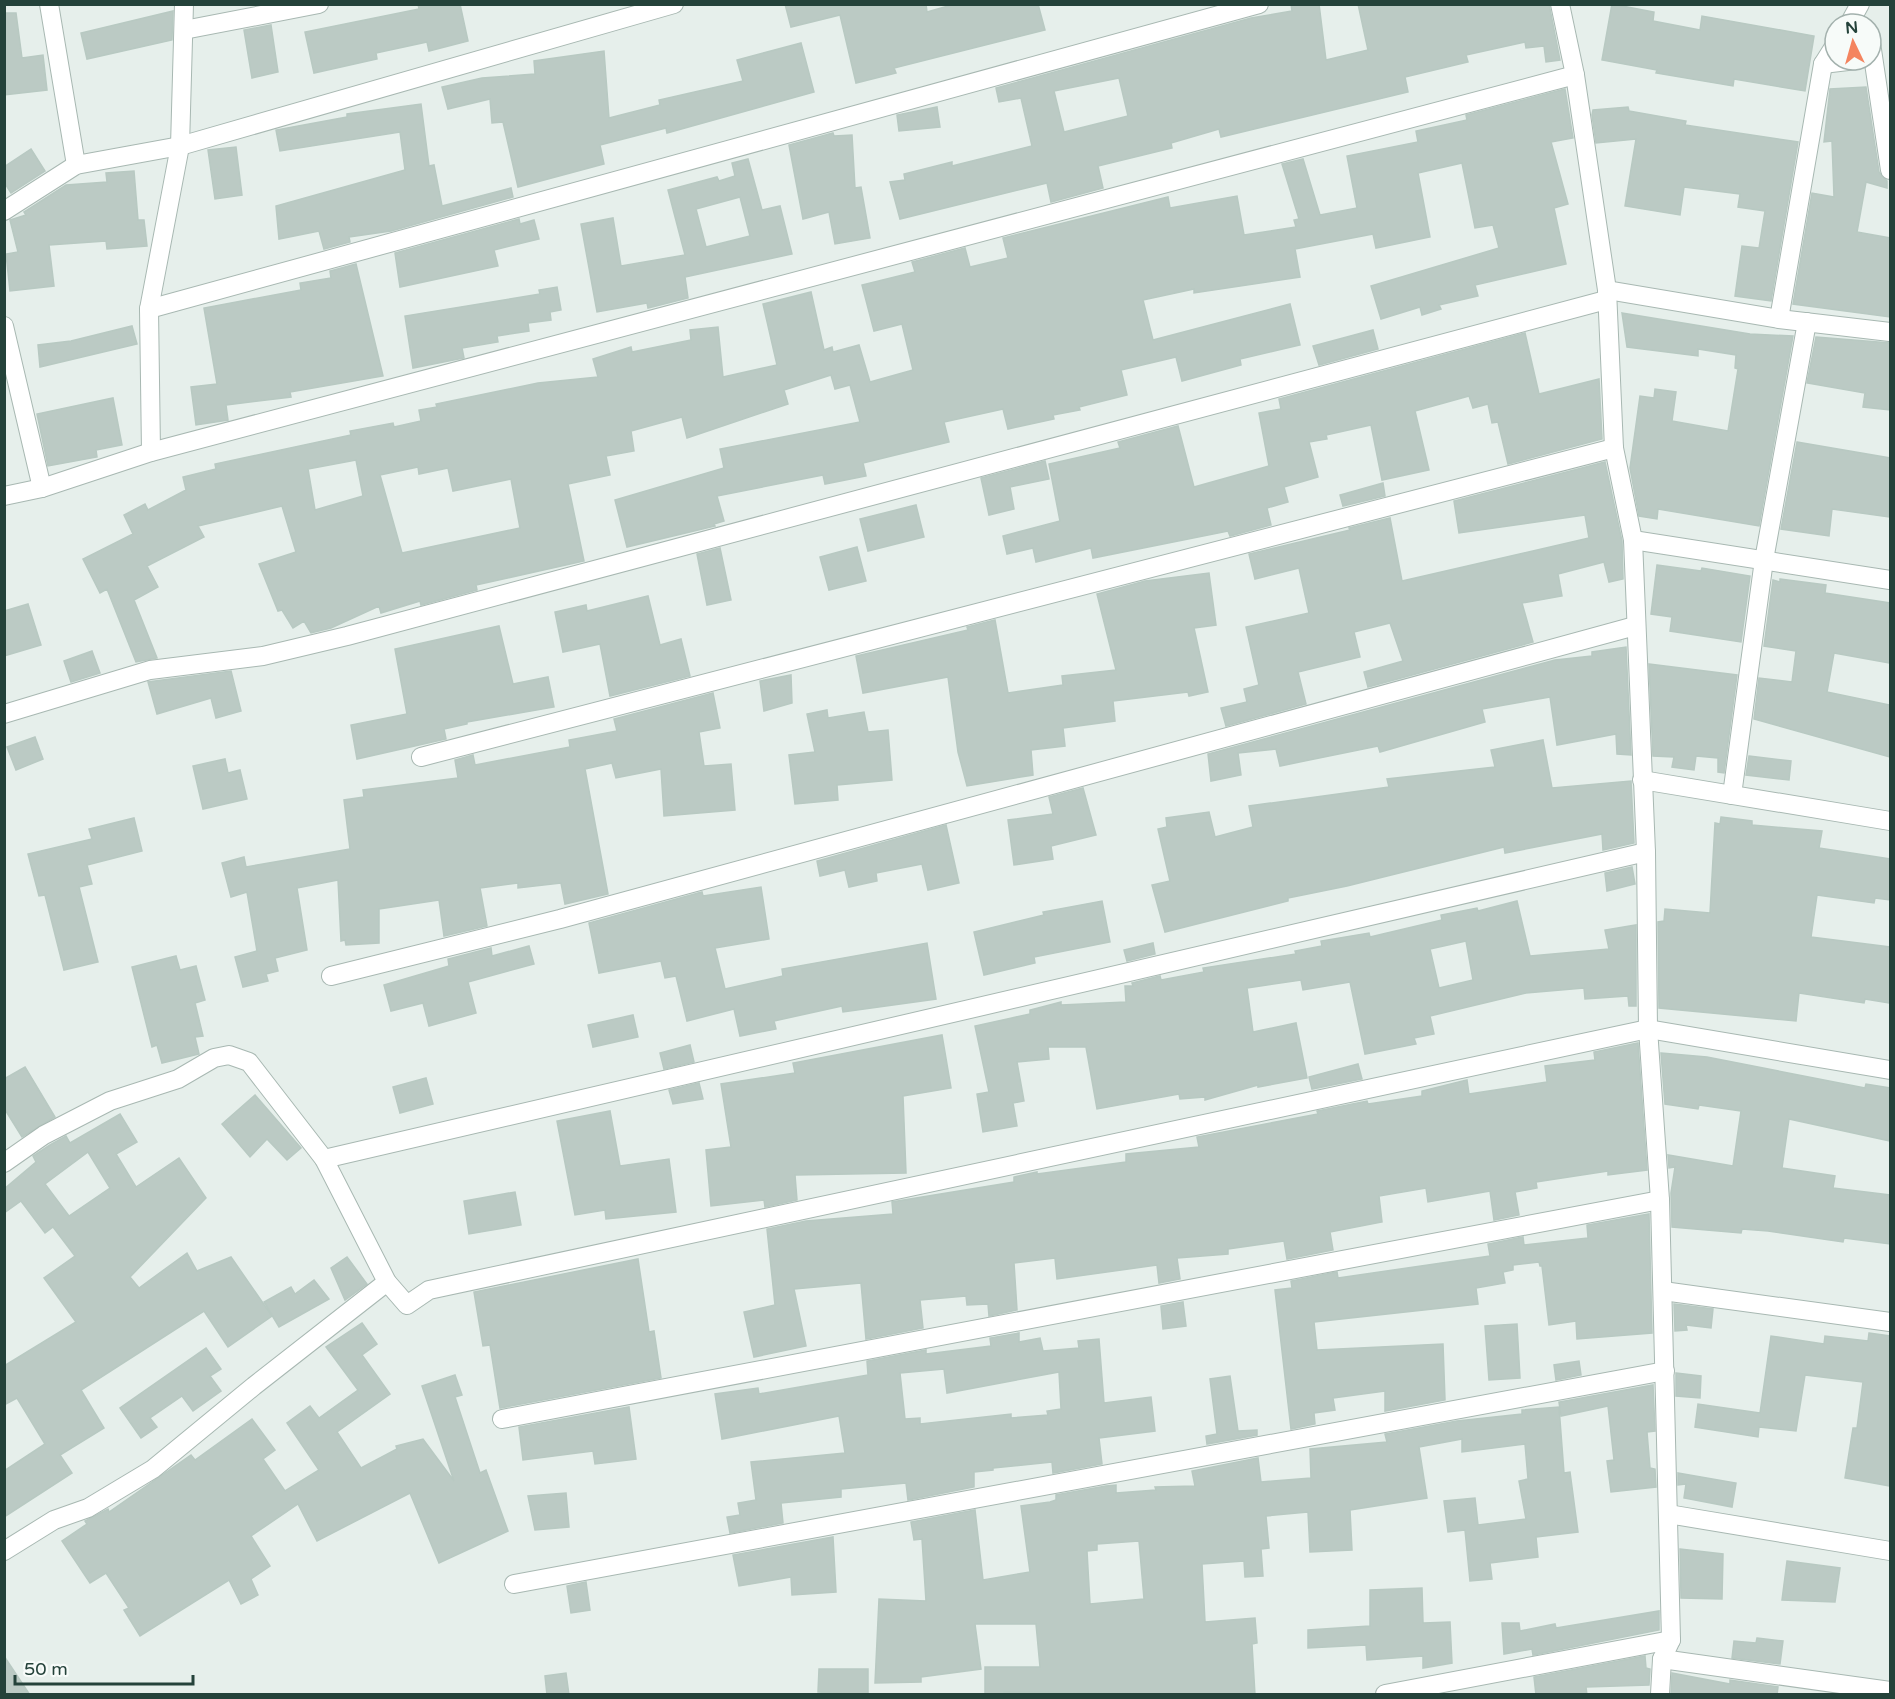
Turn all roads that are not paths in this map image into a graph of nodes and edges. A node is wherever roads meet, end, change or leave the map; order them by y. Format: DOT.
graph roads {
  1 [pos="49,4"];
  2 [pos="184,4"];
  3 [pos="319,4"];
  4 [pos="674,4"];
  5 [pos="1259,4"];
  6 [pos="1560,4"];
  7 [pos="184,30"];
  8 [pos="1823,64"];
  9 [pos="1879,72"];
  10 [pos="1575,75"];
  11 [pos="180,146"];
  12 [pos="76,165"];
  13 [pos="1890,171"];
  14 [pos="4,211"];
  15 [pos="1606,295"];
  16 [pos="149,309"];
  17 [pos="1779,319"];
  18 [pos="1807,322"];
  19 [pos="4,326"];
  20 [pos="1890,332"];
  21 [pos="1614,448"];
  22 [pos="151,452"];
  23 [pos="42,488"];
  24 [pos="4,496"];
  25 [pos="1633,540"];
  26 [pos="1764,560"];
  27 [pos="1890,580"];
  28 [pos="1635,626"];
  29 [pos="4,714"];
  30 [pos="421,757"];
  31 [pos="1642,780"];
  32 [pos="1732,795"];
  33 [pos="1890,821"];
  34 [pos="1646,852"];
  35 [pos="331,976"];
  36 [pos="1648,1029"];
  37 [pos="1890,1070"];
  38 [pos="324,1159"];
  39 [pos="4,1163"];
  40 [pos="1660,1200"];
  41 [pos="387,1282"];
  42 [pos="1663,1291"];
  43 [pos="1890,1322"];
  44 [pos="1665,1371"];
  45 [pos="502,1419"];
  46 [pos="1668,1514"];
  47 [pos="4,1551"];
  48 [pos="1890,1551"];
  49 [pos="514,1584"];
  50 [pos="1671,1640"];
  51 [pos="1662,1659"];
  52 [pos="1890,1691"];
  53 [pos="1385,1695"];
  54 [pos="1660,1695"];
  1 -- 12 [label="street"];
  2 -- 7 [label="street"];
  3 -- 7 [label="street"];
  4 -- 11 [label="street"];
  5 -- 16 [label="street"];
  6 -- 10 [label="street"];
  7 -- 11 [label="street"];
  8 -- 17 [label="street"];
  9 -- 13 [label="street"];
  10 -- 15 [label="street"];
  10 -- 22 [label="street"];
  11 -- 12 [label="street"];
  11 -- 16 [label="street"];
  12 -- 14 [label="street"];
  15 -- 17 [label="street"];
  15 -- 21 [label="street"];
  15 -- 29 [label="street"];
  16 -- 22 [label="street"];
  17 -- 18 [label="street"];
  18 -- 20 [label="street"];
  18 -- 26 [label="street"];
  19 -- 23 [label="street"];
  21 -- 25 [label="street"];
  21 -- 30 [label="street"];
  22 -- 23 [label="street"];
  23 -- 24 [label="street"];
  25 -- 26 [label="street"];
  25 -- 28 [label="street"];
  26 -- 27 [label="street"];
  26 -- 32 [label="street"];
  28 -- 31 [label="street"];
  28 -- 35 [label="street"];
  31 -- 32 [label="street"];
  31 -- 34 [label="street"];
  32 -- 33 [label="street"];
  34 -- 36 [label="street"];
  34 -- 38 [label="street"];
  36 -- 37 [label="street"];
  36 -- 40 [label="street"];
  36 -- 41 [label="street"];
  38 -- 39 [label="street"];
  38 -- 41 [label="street"];
  40 -- 42 [label="street"];
  40 -- 45 [label="street"];
  41 -- 47 [label="street"];
  42 -- 43 [label="street"];
  42 -- 44 [label="street"];
  44 -- 46 [label="street"];
  44 -- 49 [label="street"];
  46 -- 48 [label="street"];
  46 -- 50 [label="street"];
  50 -- 51 [label="street"];
  50 -- 53 [label="street"];
  51 -- 52 [label="street"];
  51 -- 54 [label="street"];
}
